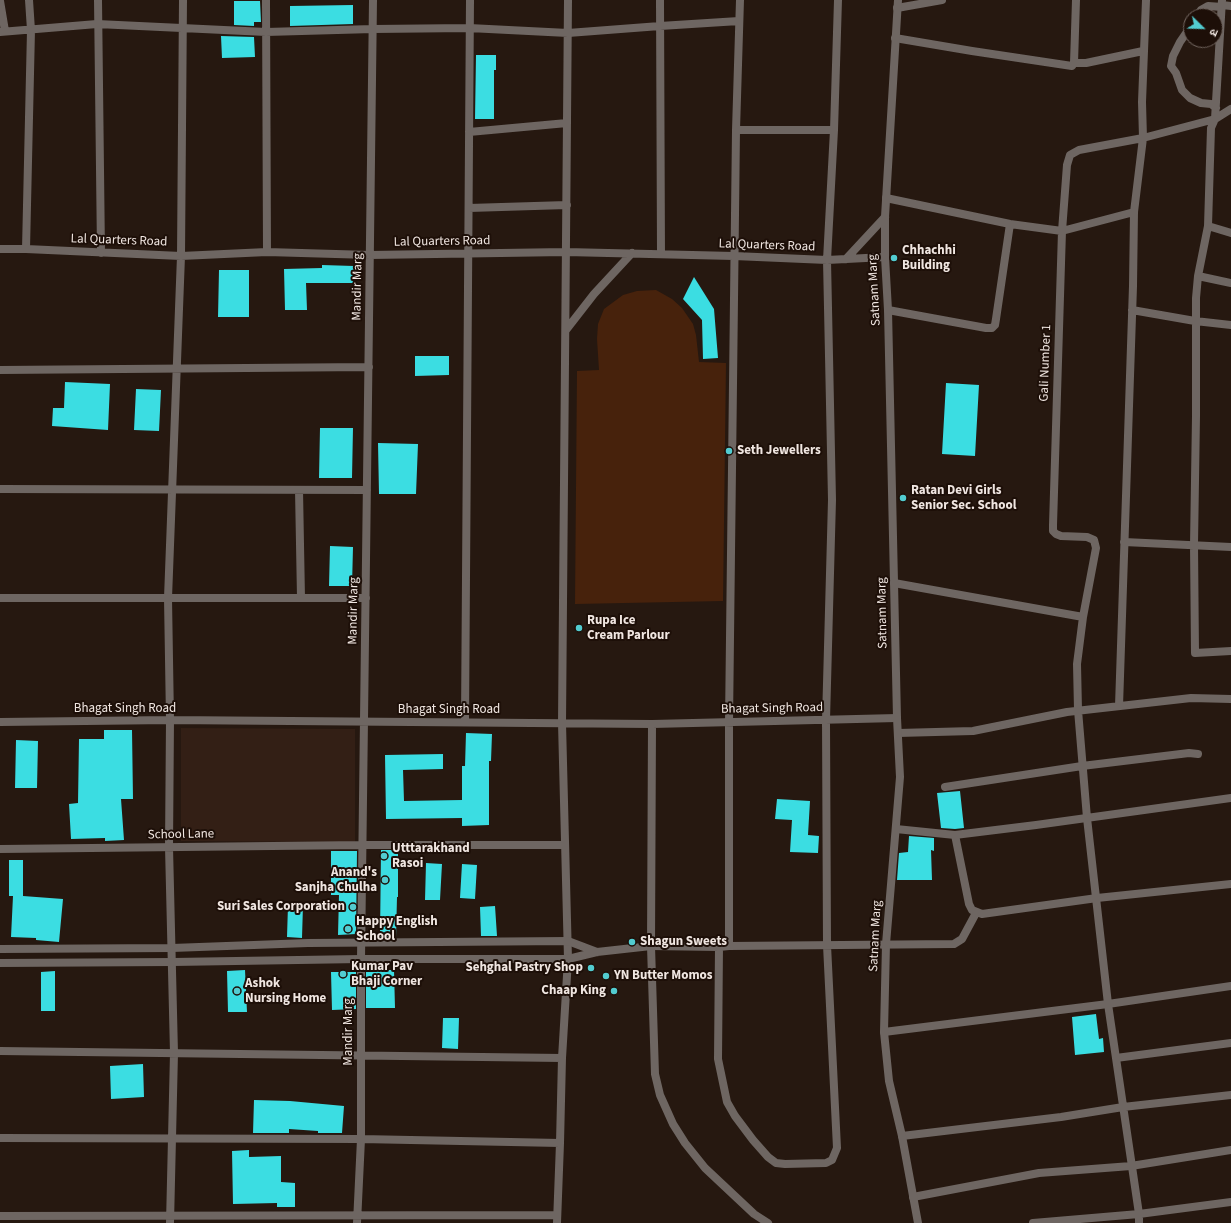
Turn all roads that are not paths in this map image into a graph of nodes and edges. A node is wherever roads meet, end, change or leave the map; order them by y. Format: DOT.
graph roads {
  1 [pos="30,0"];
  2 [pos="98,0"];
  3 [pos="183,0"];
  4 [pos="266,0"];
  5 [pos="373,0"];
  6 [pos="470,0"];
  7 [pos="568,0"];
  8 [pos="660,0"];
  9 [pos="740,0"];
  10 [pos="838,0"];
  11 [pos="942,0"];
  12 [pos="1076,0"];
  13 [pos="1146,0"];
  14 [pos="0,1"];
  15 [pos="897,4"];
  16 [pos="1222,4"];
  17 [pos="1231,6"];
  18 [pos="1204,8"];
  19 [pos="739,22"];
  20 [pos="97,24"];
  21 [pos="660,26"];
  22 [pos="182,27"];
  23 [pos="469,28"];
  24 [pos="373,29"];
  25 [pos="31,30"];
  26 [pos="3,32"];
  27 [pos="266,32"];
  28 [pos="568,33"];
  29 [pos="895,38"];
  30 [pos="1183,38"];
  31 [pos="1143,51"];
  32 [pos="1074,63"];
  33 [pos="1216,108"];
  34 [pos="1231,109"];
  35 [pos="1215,119"];
  36 [pos="567,123"];
  37 [pos="736,130"];
  38 [pos="834,130"];
  39 [pos="469,132"];
  40 [pos="1143,138"];
  41 [pos="886,198"];
  42 [pos="567,205"];
  43 [pos="469,208"];
  44 [pos="1134,212"];
  45 [pos="885,217"];
  46 [pos="1010,224"];
  47 [pos="1208,226"];
  48 [pos="1062,231"];
  49 [pos="1231,233"];
  50 [pos="0,249"];
  51 [pos="26,249"];
  52 [pos="267,252"];
  53 [pos="566,252"];
  54 [pos="101,253"];
  55 [pos="632,253"];
  56 [pos="469,254"];
  57 [pos="661,254"];
  58 [pos="370,255"];
  59 [pos="181,256"];
  60 [pos="734,256"];
  61 [pos="885,258"];
  62 [pos="846,259"];
  63 [pos="827,260"];
  64 [pos="1198,276"];
  65 [pos="1231,283"];
  66 [pos="888,310"];
  67 [pos="1132,310"];
  68 [pos="1195,321"];
  69 [pos="1231,325"];
  70 [pos="566,330"];
  71 [pos="369,367"];
  72 [pos="177,368"];
  73 [pos="0,370"];
  74 [pos="0,489"];
  75 [pos="172,489"];
  76 [pos="299,490"];
  77 [pos="367,490"];
  78 [pos="1124,542"];
  79 [pos="1194,545"];
  80 [pos="1231,547"];
  81 [pos="894,583"];
  82 [pos="0,598"];
  83 [pos="168,598"];
  84 [pos="301,598"];
  85 [pos="366,598"];
  86 [pos="1083,617"];
  87 [pos="1231,651"];
  88 [pos="1231,699"];
  89 [pos="1119,706"];
  90 [pos="1078,710"];
  91 [pos="897,718"];
  92 [pos="170,720"];
  93 [pos="826,720"];
  94 [pos="364,721"];
  95 [pos="0,722"];
  96 [pos="466,722"];
  97 [pos="728,722"];
  98 [pos="562,723"];
  99 [pos="652,724"];
  100 [pos="898,733"];
  101 [pos="1198,754"];
  102 [pos="1082,766"];
  103 [pos="945,787"];
  104 [pos="1231,798"];
  105 [pos="1087,818"];
  106 [pos="896,829"];
  107 [pos="955,835"];
  108 [pos="363,845"];
  109 [pos="564,845"];
  110 [pos="169,847"];
  111 [pos="0,849"];
  112 [pos="1231,884"];
  113 [pos="1097,898"];
  114 [pos="976,913"];
  115 [pos="568,941"];
  116 [pos="361,942"];
  117 [pos="886,944"];
  118 [pos="827,945"];
  119 [pos="651,946"];
  120 [pos="729,946"];
  121 [pos="719,947"];
  122 [pos="172,948"];
  123 [pos="0,949"];
  124 [pos="597,952"];
  125 [pos="360,959"];
  126 [pos="568,959"];
  127 [pos="173,962"];
  128 [pos="0,964"];
  129 [pos="1231,986"];
  130 [pos="1108,1004"];
  131 [pos="884,1032"];
  132 [pos="1231,1043"];
  133 [pos="0,1051"];
  134 [pos="174,1053"];
  135 [pos="361,1055"];
  136 [pos="562,1058"];
  137 [pos="1116,1058"];
  138 [pos="1231,1095"];
  139 [pos="1123,1107"];
  140 [pos="902,1136"];
  141 [pos="0,1138"];
  142 [pos="173,1138"];
  143 [pos="361,1139"];
  144 [pos="560,1143"];
  145 [pos="1231,1150"];
  146 [pos="1131,1166"];
  147 [pos="913,1197"];
  148 [pos="1231,1202"];
  149 [pos="0,1216"];
  150 [pos="556,1219"];
  151 [pos="1139,1219"];
  152 [pos="171,1220"];
  153 [pos="357,1220"];
  154 [pos="768,1223"];
  155 [pos="918,1223"];
  156 [pos="1033,1223"];
  1 -- 25 [label="street"];
  2 -- 20 [label="street"];
  3 -- 22 [label="street"];
  4 -- 27 [label="street"];
  5 -- 24 [label="street, Mandir Marg"];
  6 -- 23 [label="street"];
  7 -- 28 [label="street"];
  8 -- 21 [label="street"];
  9 -- 19 [label="street"];
  10 -- 38 [label="street"];
  11 -- 15 [label="street"];
  12 -- 32 [label="street"];
  13 -- 31 [label="street"];
  14 -- 26 [label="street"];
  15 -- 29 [label="street, Satnam Marg"];
  16 -- 17 [label="street"];
  16 -- 18 [label="street"];
  16 -- 33 [label="street"];
  19 -- 21 [label="street"];
  19 -- 37 [label="street"];
  20 -- 22 [label="street"];
  20 -- 25 [label="street"];
  20 -- 54 [label="street"];
  21 -- 28 [label="street"];
  21 -- 57 [label="street"];
  22 -- 27 [label="street"];
  22 -- 59 [label="street"];
  23 -- 24 [label="street"];
  23 -- 28 [label="street"];
  23 -- 39 [label="street"];
  24 -- 27 [label="street"];
  24 -- 58 [label="street, Mandir Marg"];
  25 -- 26 [label="street"];
  25 -- 51 [label="street"];
  27 -- 52 [label="street"];
  28 -- 36 [label="street"];
  29 -- 32 [label="street"];
  29 -- 41 [label="street, Satnam Marg"];
  30 -- 33 [label="street"];
  31 -- 32 [label="street"];
  31 -- 40 [label="street"];
  33 -- 35 [label="street"];
  34 -- 35 [label="street"];
  35 -- 40 [label="street"];
  35 -- 47 [label="street"];
  36 -- 39 [label="street"];
  36 -- 42 [label="street"];
  37 -- 38 [label="street"];
  37 -- 60 [label="street"];
  38 -- 63 [label="street"];
  39 -- 43 [label="street"];
  40 -- 44 [label="street"];
  40 -- 48 [label="street, Gali Number 1"];
  41 -- 45 [label="street, Satnam Marg"];
  41 -- 46 [label="street"];
  42 -- 43 [label="street"];
  42 -- 53 [label="street"];
  43 -- 56 [label="street"];
  44 -- 48 [label="street"];
  44 -- 67 [label="street"];
  45 -- 61 [label="street, Satnam Marg"];
  45 -- 62 [label="street"];
  46 -- 48 [label="street"];
  46 -- 66 [label="street"];
  47 -- 49 [label="street"];
  47 -- 64 [label="street"];
  48 -- 86 [label="street, Gali Number 1"];
  50 -- 51 [label="street, Lal Quarters Road"];
  51 -- 54 [label="street, Lal Quarters Road"];
  52 -- 58 [label="street, Lal Quarters Road"];
  52 -- 59 [label="street, Lal Quarters Road"];
  53 -- 55 [label="street, Lal Quarters Road"];
  53 -- 56 [label="street, Lal Quarters Road"];
  53 -- 70 [label="street"];
  54 -- 59 [label="street, Lal Quarters Road"];
  55 -- 57 [label="street, Lal Quarters Road"];
  55 -- 70 [label="street"];
  56 -- 58 [label="street, Lal Quarters Road"];
  56 -- 96 [label="street"];
  57 -- 60 [label="street, Lal Quarters Road"];
  58 -- 71 [label="street, Mandir Marg"];
  59 -- 72 [label="street"];
  60 -- 63 [label="street, Lal Quarters Road"];
  60 -- 97 [label="street"];
  61 -- 62 [label="street, Lal Quarters Road"];
  61 -- 66 [label="street, Satnam Marg"];
  62 -- 63 [label="street, Lal Quarters Road"];
  63 -- 93 [label="street"];
  64 -- 65 [label="street"];
  64 -- 68 [label="street"];
  66 -- 81 [label="street, Satnam Marg"];
  67 -- 68 [label="street"];
  67 -- 78 [label="street"];
  68 -- 69 [label="street"];
  68 -- 79 [label="street"];
  70 -- 98 [label="street"];
  71 -- 72 [label="street"];
  71 -- 77 [label="street, Mandir Marg"];
  72 -- 73 [label="street"];
  72 -- 75 [label="street"];
  74 -- 75 [label="street"];
  75 -- 76 [label="street"];
  75 -- 83 [label="street"];
  76 -- 77 [label="street"];
  76 -- 84 [label="street"];
  77 -- 85 [label="street, Mandir Marg"];
  78 -- 79 [label="street"];
  78 -- 89 [label="street"];
  79 -- 80 [label="street"];
  79 -- 87 [label="street"];
  81 -- 86 [label="street"];
  81 -- 91 [label="street, Satnam Marg"];
  82 -- 83 [label="street"];
  83 -- 84 [label="street"];
  83 -- 92 [label="street"];
  84 -- 85 [label="street"];
  85 -- 94 [label="street, Mandir Marg"];
  86 -- 90 [label="street"];
  88 -- 89 [label="street"];
  89 -- 90 [label="street"];
  90 -- 100 [label="street"];
  90 -- 102 [label="street"];
  91 -- 93 [label="street, Bhagat Singh Road"];
  91 -- 100 [label="street, Satnam Marg"];
  92 -- 94 [label="street, Bhagat Singh Road"];
  92 -- 95 [label="street, Bhagat Singh Road"];
  92 -- 110 [label="street"];
  93 -- 97 [label="street, Bhagat Singh Road"];
  93 -- 118 [label="street"];
  94 -- 96 [label="street, Bhagat Singh Road"];
  94 -- 108 [label="street, Mandir Marg"];
  96 -- 98 [label="street, Bhagat Singh Road"];
  97 -- 99 [label="street, Bhagat Singh Road"];
  97 -- 120 [label="street"];
  98 -- 99 [label="street, Bhagat Singh Road"];
  98 -- 109 [label="street"];
  99 -- 119 [label="street"];
  100 -- 106 [label="street, Satnam Marg"];
  101 -- 102 [label="street"];
  102 -- 103 [label="street"];
  102 -- 105 [label="street"];
  104 -- 105 [label="street"];
  105 -- 107 [label="street"];
  105 -- 113 [label="street"];
  106 -- 107 [label="street"];
  106 -- 117 [label="street, Satnam Marg"];
  107 -- 114 [label="street"];
  108 -- 109 [label="street, School Lane"];
  108 -- 110 [label="street, School Lane"];
  108 -- 116 [label="street, Mandir Marg"];
  109 -- 115 [label="street"];
  110 -- 111 [label="street, School Lane"];
  110 -- 122 [label="street"];
  112 -- 113 [label="street"];
  113 -- 114 [label="street"];
  113 -- 130 [label="street"];
  114 -- 117 [label="street"];
  115 -- 116 [label="street"];
  115 -- 124 [label="street"];
  115 -- 126 [label="street"];
  116 -- 122 [label="street"];
  116 -- 125 [label="street, Mandir Marg"];
  117 -- 118 [label="street"];
  117 -- 131 [label="street, Satnam Marg"];
  118 -- 120 [label="street"];
  118 -- 121 [label="street"];
  119 -- 121 [label="street"];
  119 -- 124 [label="street"];
  119 -- 154 [label="street"];
  120 -- 121 [label="street"];
  122 -- 123 [label="street"];
  122 -- 127 [label="street"];
  124 -- 126 [label="street"];
  125 -- 126 [label="street"];
  125 -- 127 [label="street"];
  125 -- 135 [label="street, Mandir Marg"];
  126 -- 136 [label="street"];
  127 -- 128 [label="street"];
  127 -- 134 [label="street"];
  129 -- 130 [label="street"];
  130 -- 131 [label="street"];
  130 -- 137 [label="street"];
  131 -- 140 [label="street, Satnam Marg"];
  132 -- 137 [label="street"];
  133 -- 134 [label="street"];
  134 -- 135 [label="street"];
  134 -- 142 [label="street"];
  135 -- 136 [label="street"];
  135 -- 143 [label="street, Mandir Marg"];
  136 -- 144 [label="street"];
  137 -- 139 [label="street"];
  138 -- 139 [label="street"];
  139 -- 140 [label="street"];
  139 -- 146 [label="street"];
  140 -- 147 [label="street, Satnam Marg"];
  141 -- 142 [label="street"];
  142 -- 143 [label="street"];
  142 -- 152 [label="street"];
  143 -- 144 [label="street"];
  143 -- 153 [label="street, Mandir Marg"];
  144 -- 150 [label="street"];
  145 -- 146 [label="street"];
  146 -- 147 [label="street"];
  146 -- 151 [label="street"];
  147 -- 155 [label="street, Satnam Marg"];
  148 -- 151 [label="street"];
  149 -- 152 [label="street"];
  150 -- 153 [label="street"];
  151 -- 156 [label="street"];
  152 -- 153 [label="street"];
}
